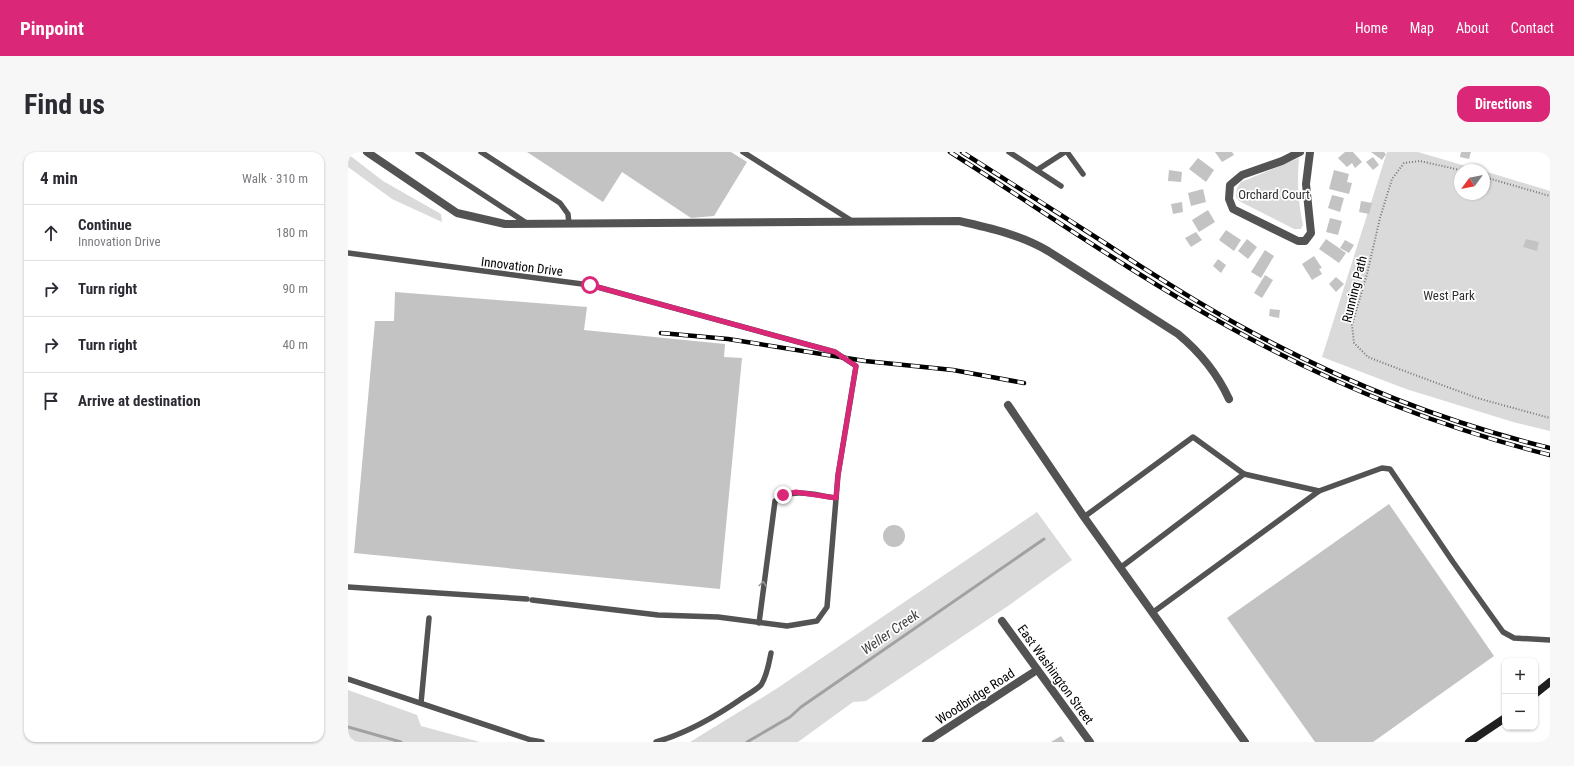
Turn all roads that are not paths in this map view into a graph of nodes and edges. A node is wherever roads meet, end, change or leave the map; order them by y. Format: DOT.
graph roads {
  1 [pos="367,152"];
  2 [pos="418,152"];
  3 [pos="481,152"];
  4 [pos="743,152"];
  5 [pos="1009,152"];
  6 [pos="1066,152"];
  7 [pos="1300,152"];
  8 [pos="1310,152"];
  9 [pos="1037,170"];
  10 [pos="1083,174"];
  11 [pos="1061,186"];
  12 [pos="854,222"];
  13 [pos="529,224"];
  14 [pos="569,224"];
  15 [pos="348,253"];
  16 [pos="1229,400"];
  17 [pos="1008,405"];
  18 [pos="1244,474"];
  19 [pos="1319,491"];
  20 [pos="836,498"];
  21 [pos="1084,517"];
  22 [pos="1120,568"];
  23 [pos="348,587"];
  24 [pos="1152,613"];
  25 [pos="429,618"];
  26 [pos="1002,621"];
  27 [pos="759,623"];
  28 [pos="1550,640"];
  29 [pos="771,653"];
  30 [pos="1038,670"];
  31 [pos="348,679"];
  32 [pos="1550,682"];
  33 [pos="1538,692"];
  34 [pos="421,703"];
  35 [pos="1502,720"];
  36 [pos="542,742"];
  37 [pos="656,742"];
  38 [pos="926,742"];
  39 [pos="1090,742"];
  40 [pos="1245,742"];
  41 [pos="1471,742"];
  1 -- 13 [label="street"];
  2 -- 13 [label="lane"];
  3 -- 14 [label="lane"];
  4 -- 12 [label="lane"];
  5 -- 9 [label="lane"];
  6 -- 9 [label="lane"];
  6 -- 10 [label="lane"];
  7 -- 8 [label="street"];
  9 -- 11 [label="lane"];
  12 -- 14 [label="street"];
  12 -- 16 [label="street"];
  13 -- 14 [label="street"];
  15 -- 20 [label="lane, Innovation Drive"];
  17 -- 21 [label="street"];
  18 -- 19 [label="lane"];
  18 -- 21 [label="lane"];
  18 -- 22 [label="lane"];
  19 -- 24 [label="lane"];
  19 -- 28 [label="lane"];
  20 -- 27 [label="lane"];
  27 -- 20 [label="lane, one-way"];
  21 -- 22 [label="street"];
  22 -- 24 [label="street"];
  23 -- 27 [label="lane"];
  24 -- 40 [label="street"];
  25 -- 34 [label="lane"];
  26 -- 30 [label="street, East Washington Street"];
  29 -- 37 [label="lane"];
  30 -- 38 [label="street, Woodbridge Road"];
  30 -- 39 [label="street, East Washington Street"];
  31 -- 34 [label="lane"];
  32 -- 33 [label="main road"];
  34 -- 36 [label="lane"];
  35 -- 41 [label="main road"];
}
